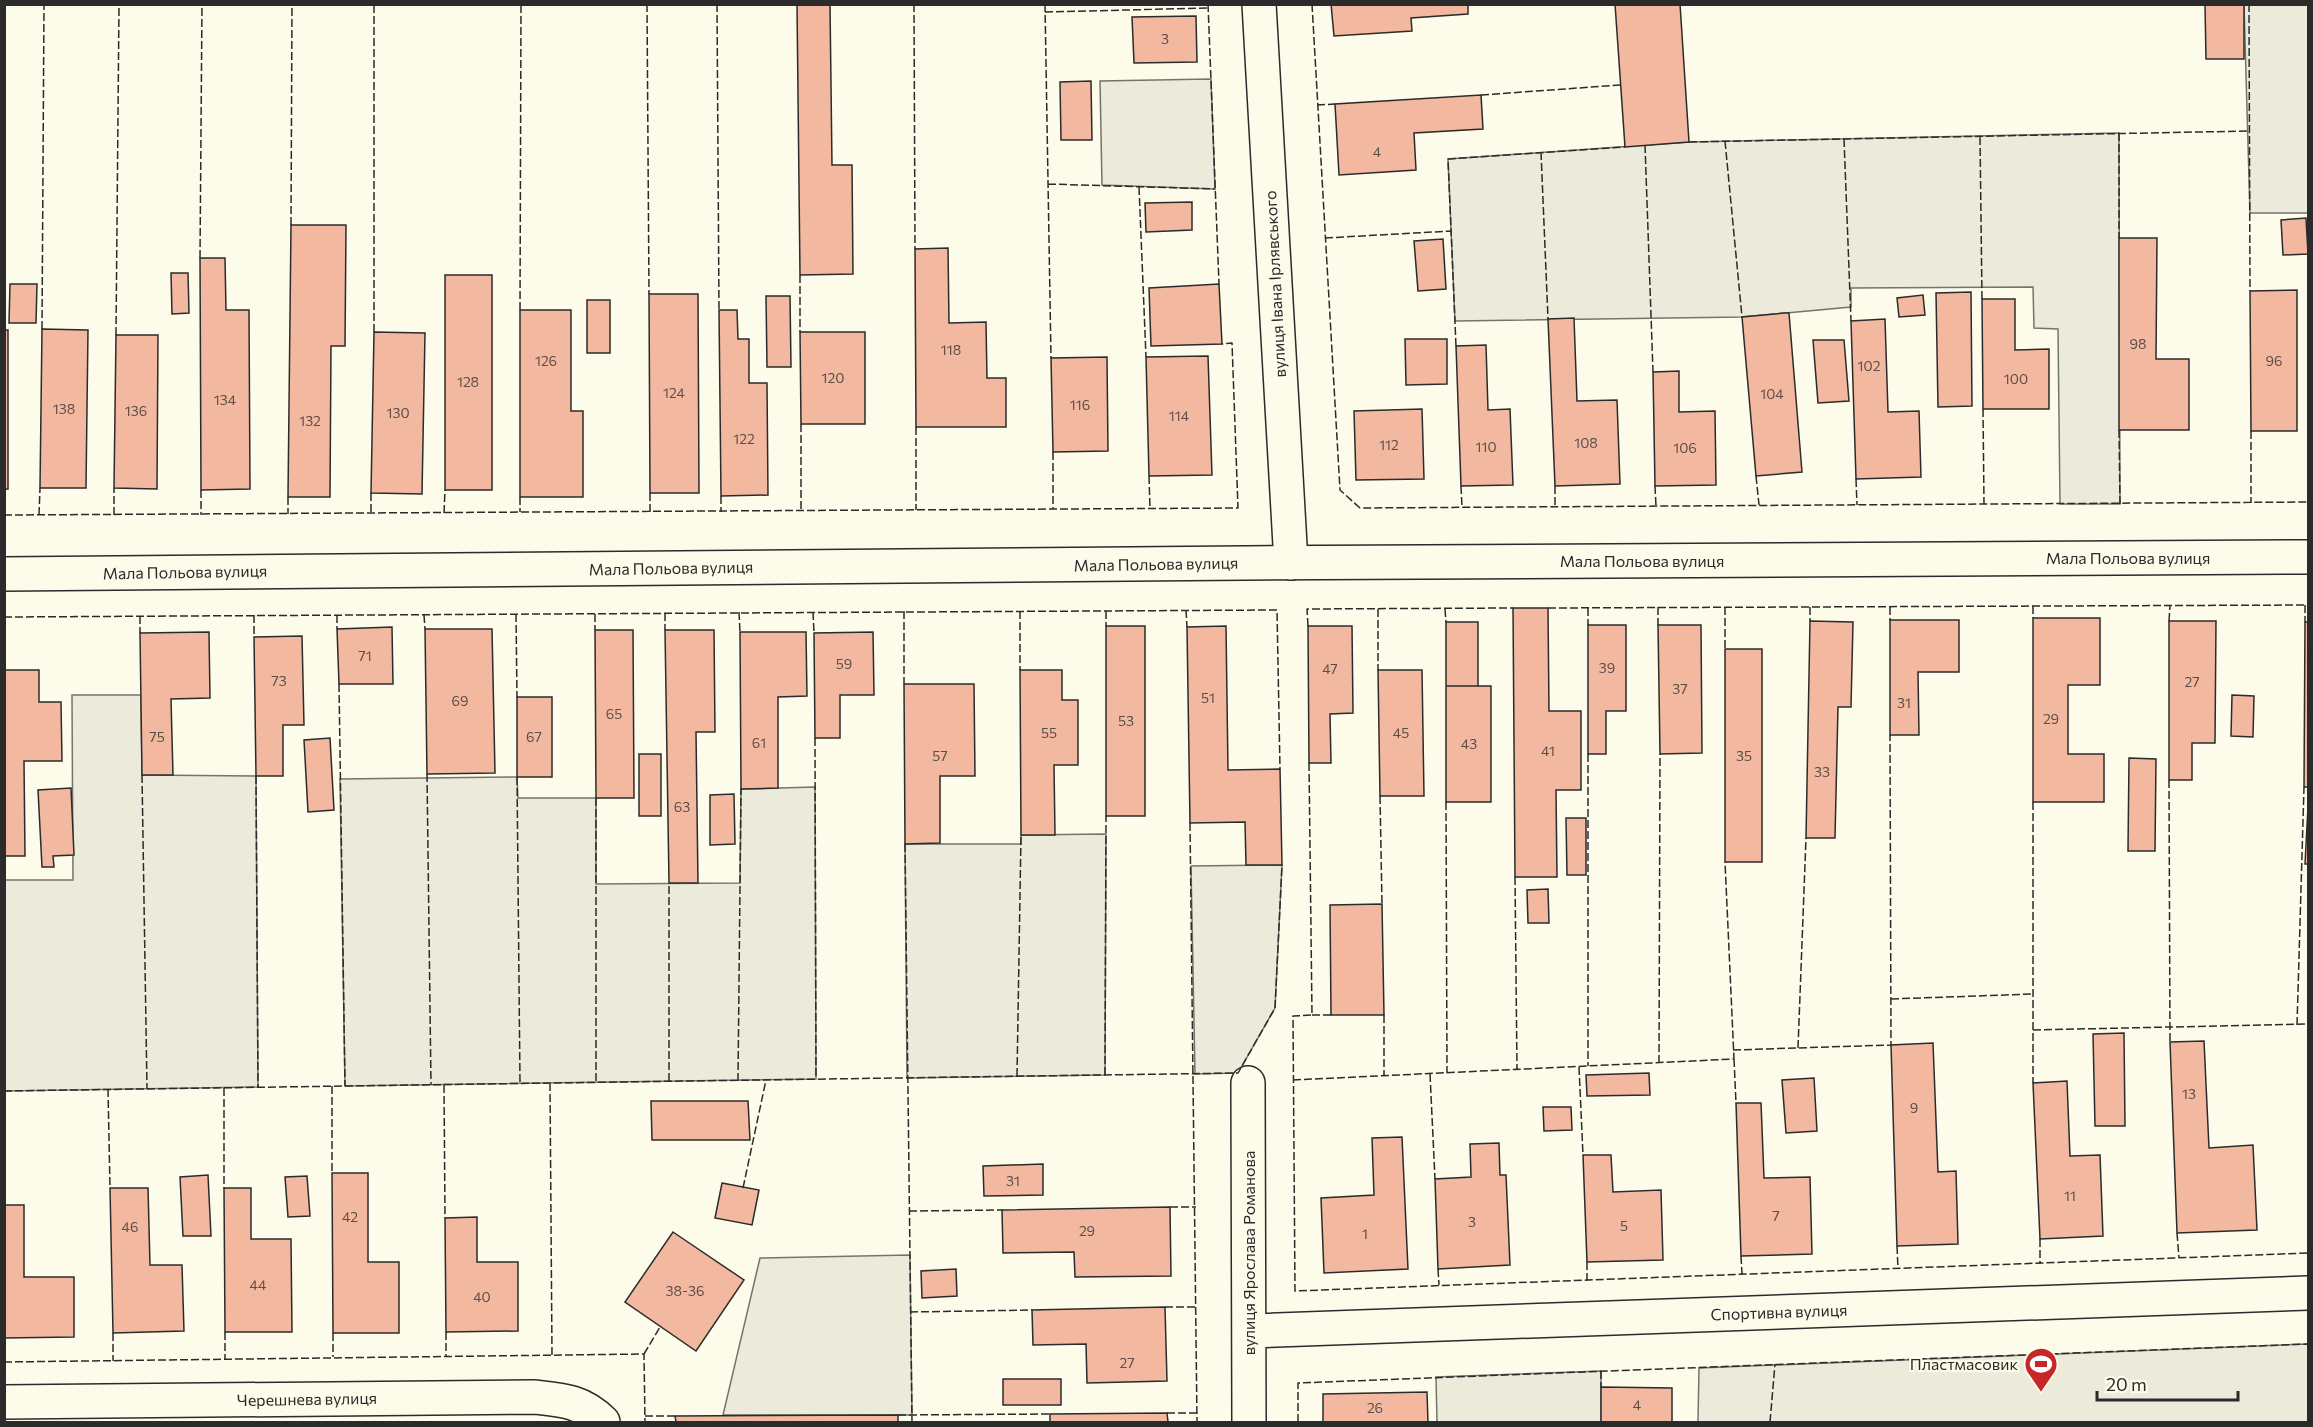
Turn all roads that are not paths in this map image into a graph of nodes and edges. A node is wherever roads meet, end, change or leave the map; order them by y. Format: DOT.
graph roads {
  1 [pos="1259,4"];
  2 [pos="2308,557"];
  3 [pos="1291,563"];
  4 [pos="4,574"];
  5 [pos="1248,1083"];
  6 [pos="2308,1293"];
  7 [pos="1250,1331"];
  8 [pos="4,1402"];
  9 [pos="603,1422"];
  10 [pos="1249,1422"];
  1 -- 3 [label="street, вулиця Івана Ірлявського"];
  2 -- 3 [label="street, Мала Польова вулиця"];
  3 -- 4 [label="street, Мала Польова вулиця"];
  5 -- 7 [label="street, вулиця Ярослава Романова"];
  6 -- 7 [label="street, Спортивна вулиця"];
  7 -- 10 [label="street, вулиця Ярослава Романова"];
  8 -- 9 [label="street, Черешнева вулиця"];
}
